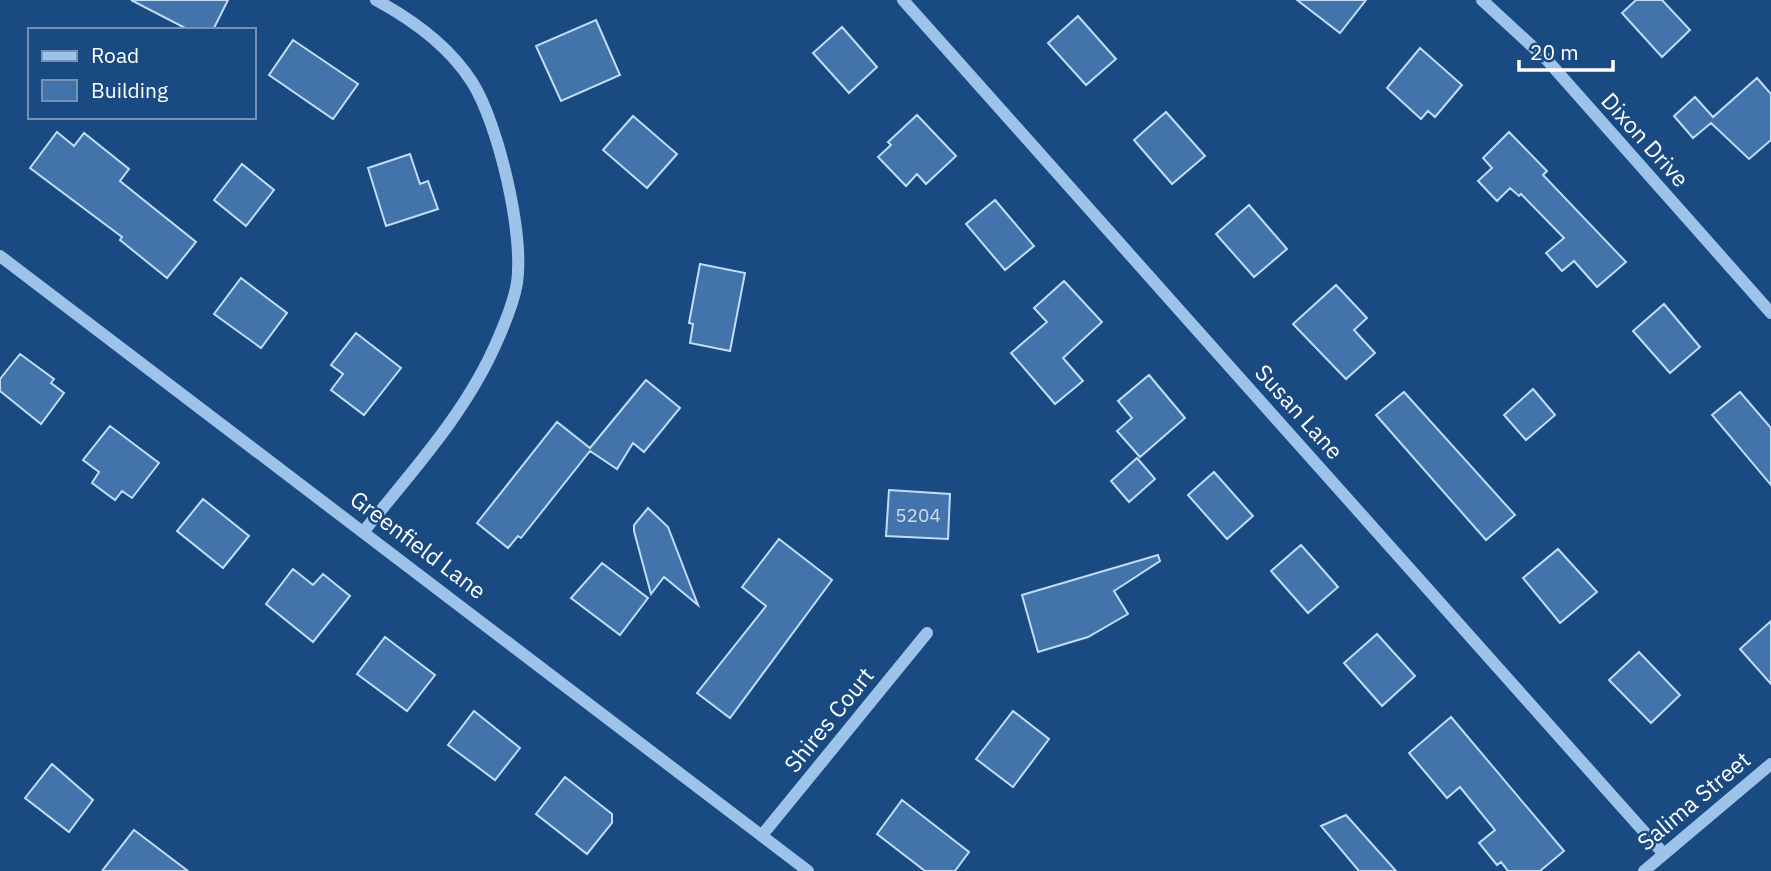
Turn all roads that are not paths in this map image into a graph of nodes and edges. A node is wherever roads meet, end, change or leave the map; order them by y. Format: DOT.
graph roads {
  1 [pos="376,0"];
  2 [pos="903,0"];
  3 [pos="1482,0"];
  4 [pos="0,256"];
  5 [pos="1771,313"];
  6 [pos="364,531"];
  7 [pos="927,633"];
  8 [pos="1771,764"];
  9 [pos="764,834"];
  10 [pos="1663,853"];
  11 [pos="808,871"];
  12 [pos="1644,871"];
  1 -- 6 [label="street"];
  2 -- 10 [label="street, Susan Lane"];
  3 -- 5 [label="street, Dixon Drive"];
  4 -- 6 [label="street, Greenfield Lane"];
  6 -- 9 [label="street, Greenfield Lane"];
  7 -- 9 [label="street, Shires Court"];
  8 -- 10 [label="street, Salima Street"];
  9 -- 11 [label="street, Greenfield Lane"];
  10 -- 12 [label="street, Salima Street"];
}
